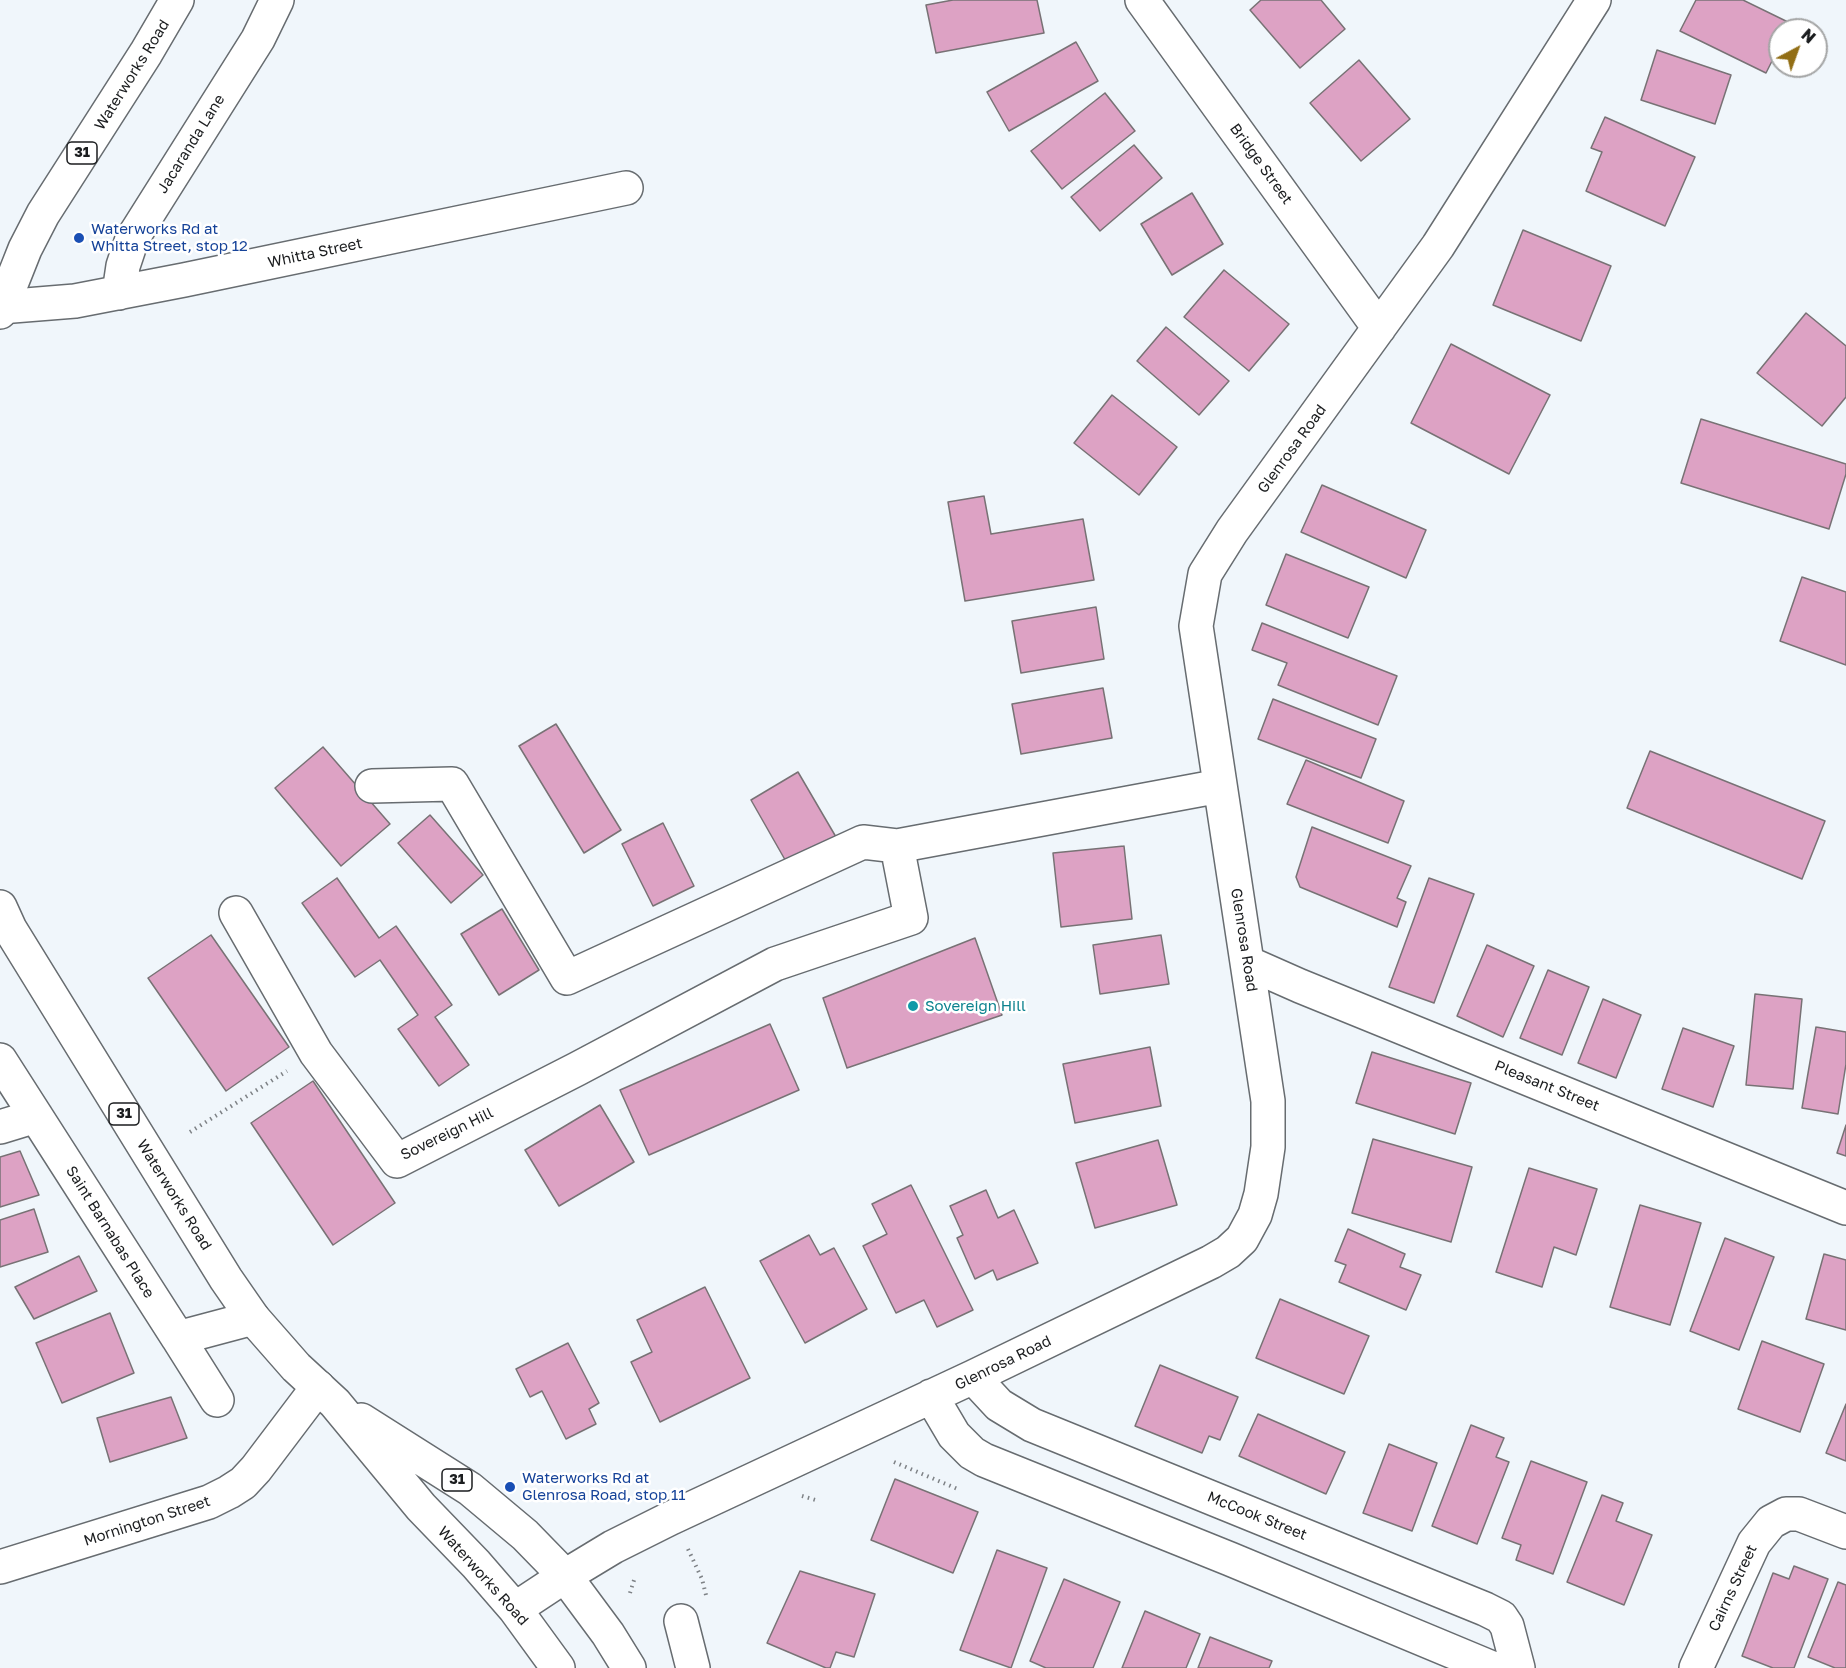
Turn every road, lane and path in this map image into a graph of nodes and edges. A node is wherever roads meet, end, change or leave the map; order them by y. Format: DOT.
graph roads {
  1 [pos="177,0"];
  2 [pos="277,0"];
  3 [pos="1142,0"];
  4 [pos="1593,0"];
  5 [pos="626,188"];
  6 [pos="119,293"];
  7 [pos="0,309"];
  8 [pos="1379,328"];
  9 [pos="372,786"];
  10 [pos="1220,786"];
  11 [pos="897,846"];
  12 [pos="0,907"];
  13 [pos="236,913"];
  14 [pos="1248,963"];
  15 [pos="316,1053"];
  16 [pos="0,1060"];
  17 [pos="36,1116"];
  18 [pos="0,1127"];
  19 [pos="190,1132"];
  20 [pos="1846,1208"];
  21 [pos="253,1318"];
  22 [pos="178,1338"];
  23 [pos="973,1377"];
  24 [pos="326,1395"];
  25 [pos="931,1396"];
  26 [pos="217,1400"];
  27 [pos="1846,1532"];
  28 [pos="685,1543"];
  29 [pos="0,1567"];
  30 [pos="565,1576"];
  31 [pos="702,1579"];
  32 [pos="515,1609"];
  33 [pos="681,1621"];
  34 [pos="558,1668"];
  35 [pos="629,1668"];
  36 [pos="693,1668"];
  37 [pos="1492,1668"];
  38 [pos="1518,1668"];
  39 [pos="1696,1668"];
  1 -- 7 [label="street, Waterworks Road / 31"];
  2 -- 6 [label="street, Jacaranda Lane"];
  3 -- 8 [label="street, Bridge Street"];
  4 -- 8 [label="street, Glenrosa Road"];
  5 -- 6 [label="street, Whitta Street"];
  6 -- 7 [label="street, Whitta Street"];
  8 -- 10 [label="street, Glenrosa Road"];
  9 -- 11 [label="street"];
  10 -- 11 [label="street"];
  10 -- 14 [label="street, Glenrosa Road"];
  11 -- 15 [label="street, Sovereign Hill"];
  12 -- 21 [label="street, Waterworks Road / 31"];
  13 -- 15 [label="street, Sovereign Hill"];
  14 -- 20 [label="street, Pleasant Street"];
  14 -- 23 [label="street, Glenrosa Road"];
  15 -- 19 [label="path"];
  16 -- 17 [label="street, Saint Barnabas Place"];
  17 -- 18 [label="street"];
  17 -- 22 [label="street, Saint Barnabas Place"];
  21 -- 22 [label="street"];
  21 -- 24 [label="street, Waterworks Road / 31"];
  22 -- 26 [label="street, Saint Barnabas Place"];
  23 -- 25 [label="street, Glenrosa Road"];
  23 -- 38 [label="street, McCook Street"];
  24 -- 29 [label="street, Mornington Street"];
  24 -- 30 [label="street, Waterworks Road / 31"];
  24 -- 32 [label="street, Waterworks Road / 31"];
  25 -- 30 [label="street, Glenrosa Road"];
  25 -- 37 [label="street"];
  27 -- 39 [label="street, Cairns Street"];
  28 -- 31 [label="path"];
  30 -- 32 [label="street, Glenrosa Road"];
  30 -- 35 [label="street, Waterworks Road / 31"];
  32 -- 34 [label="street, Waterworks Road / 31"];
  33 -- 36 [label="street"];
}
